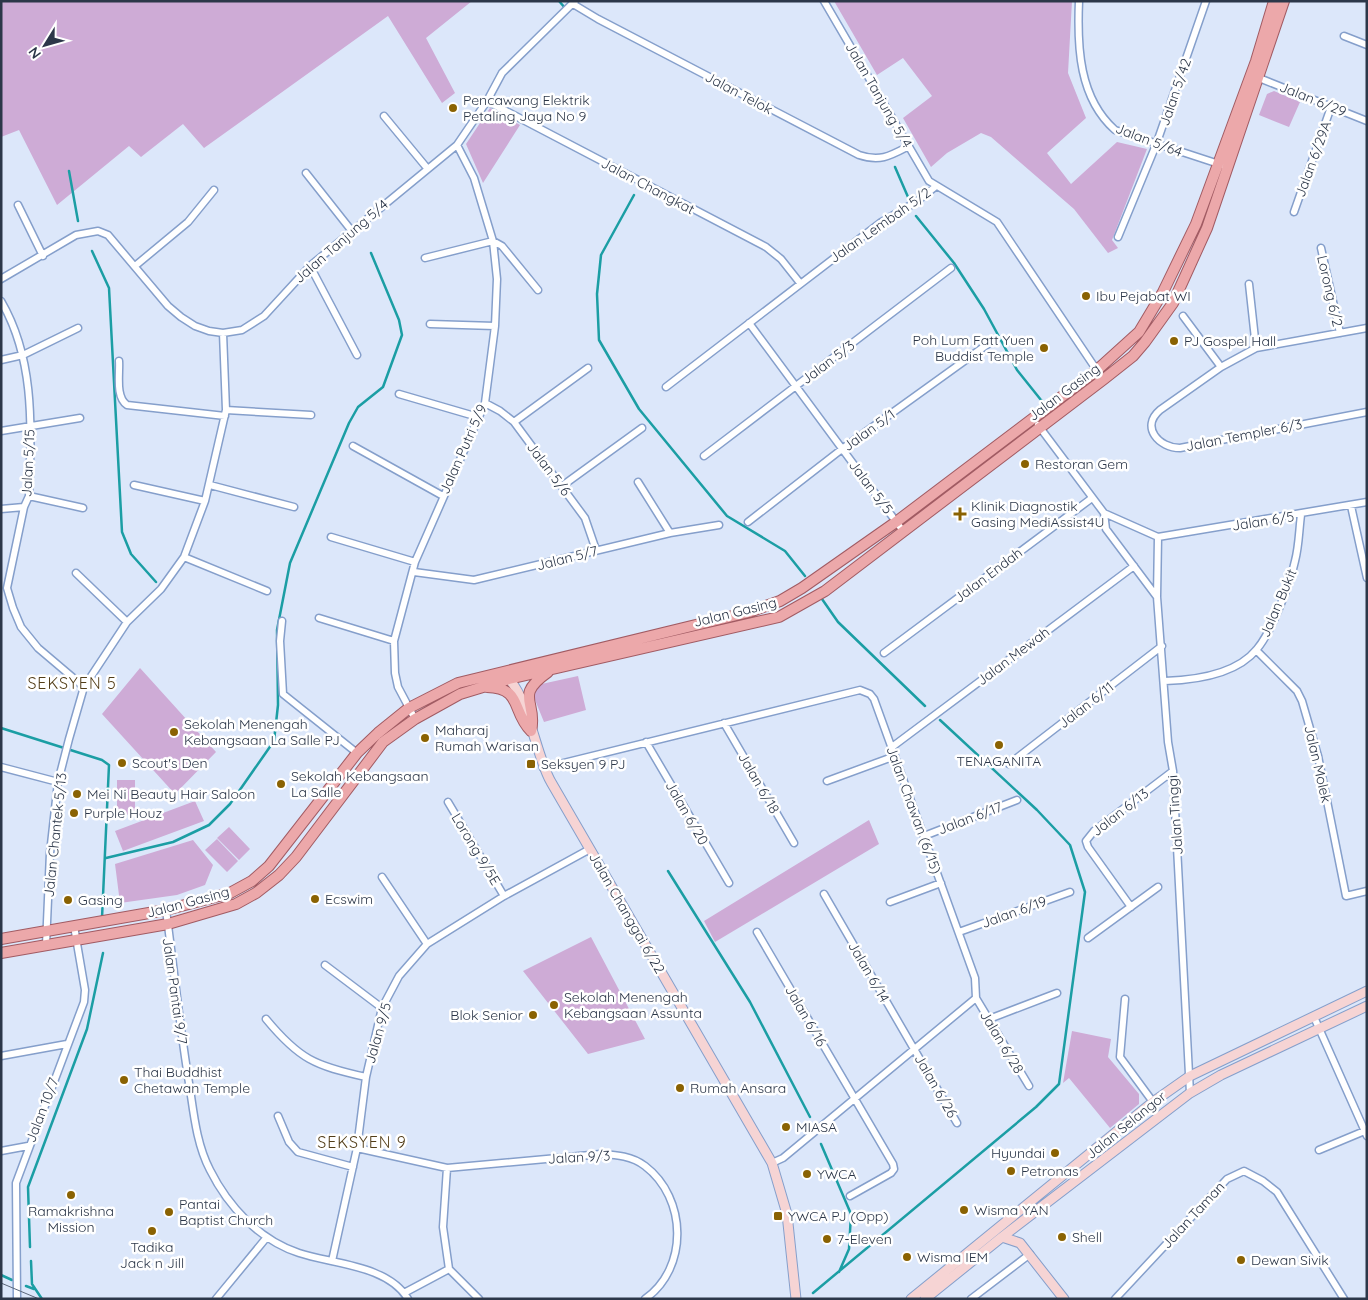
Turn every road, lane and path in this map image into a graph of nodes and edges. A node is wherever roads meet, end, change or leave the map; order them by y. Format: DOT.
graph roads {
  1 [pos="824,1"];
  2 [pos="1079,1"];
  3 [pos="1206,1"];
  4 [pos="1274,1"];
  5 [pos="1284,1"];
  6 [pos="574,2"];
  7 [pos="1344,36"];
  8 [pos="1367,45"];
  9 [pos="1259,78"];
  10 [pos="488,101"];
  11 [pos="1331,107"];
  12 [pos="384,116"];
  13 [pos="1367,121"];
  14 [pos="457,145"];
  15 [pos="1156,145"];
  16 [pos="909,146"];
  17 [pos="1216,164"];
  18 [pos="1228,167"];
  19 [pos="428,168"];
  20 [pos="306,173"];
  21 [pos="935,187"];
  22 [pos="214,190"];
  23 [pos="18,205"];
  24 [pos="1294,212"];
  25 [pos="351,230"];
  26 [pos="1118,237"];
  27 [pos="493,241"];
  28 [pos="1321,248"];
  29 [pos="44,256"];
  30 [pos="425,258"];
  31 [pos="135,266"];
  32 [pos="310,266"];
  33 [pos="951,268"];
  34 [pos="1,279"];
  35 [pos="800,282"];
  36 [pos="1249,284"];
  37 [pos="538,290"];
  38 [pos="1,301"];
  39 [pos="1183,316"];
  40 [pos="749,323"];
  41 [pos="430,324"];
  42 [pos="495,326"];
  43 [pos="78,328"];
  44 [pos="1367,328"];
  45 [pos="223,333"];
  46 [pos="1340,333"];
  47 [pos="992,341"];
  48 [pos="1256,348"];
  49 [pos="23,355"];
  50 [pos="357,355"];
  51 [pos="1,360"];
  52 [pos="119,361"];
  53 [pos="1221,367"];
  54 [pos="588,368"];
  55 [pos="1097,370"];
  56 [pos="1104,379"];
  57 [pos="796,386"];
  58 [pos="666,387"];
  59 [pos="399,394"];
  60 [pos="484,403"];
  61 [pos="1367,412"];
  62 [pos="226,413"];
  63 [pos="311,415"];
  64 [pos="478,417"];
  65 [pos="80,418"];
  66 [pos="1033,418"];
  67 [pos="514,422"];
  68 [pos="31,426"];
  69 [pos="642,428"];
  70 [pos="1040,428"];
  71 [pos="1,431"];
  72 [pos="353,446"];
  73 [pos="842,449"];
  74 [pos="704,456"];
  75 [pos="638,482"];
  76 [pos="134,485"];
  77 [pos="210,485"];
  78 [pos="562,486"];
  79 [pos="29,496"];
  80 [pos="443,496"];
  81 [pos="1092,498"];
  82 [pos="205,501"];
  83 [pos="1367,502"];
  84 [pos="1351,506"];
  85 [pos="24,507"];
  86 [pos="294,507"];
  87 [pos="83,508"];
  88 [pos="1,509"];
  89 [pos="1104,513"];
  90 [pos="1301,515"];
  91 [pos="748,522"];
  92 [pos="896,522"];
  93 [pos="719,524"];
  94 [pos="903,531"];
  95 [pos="670,534"];
  96 [pos="330,537"];
  97 [pos="1158,538"];
  98 [pos="596,550"];
  99 [pos="184,557"];
  100 [pos="415,562"];
  101 [pos="1134,566"];
  102 [pos="414,572"];
  103 [pos="76,573"];
  104 [pos="1367,578"];
  105 [pos="4,588"];
  106 [pos="267,591"];
  107 [pos="1157,597"];
  108 [pos="319,618"];
  109 [pos="282,621"];
  110 [pos="127,622"];
  111 [pos="394,641"];
  112 [pos="1162,646"];
  113 [pos="1256,650"];
  114 [pos="884,653"];
  115 [pos="553,669"];
  116 [pos="498,672"];
  117 [pos="509,679"];
  118 [pos="1165,681"];
  119 [pos="479,686"];
  120 [pos="84,687"];
  121 [pos="409,708"];
  122 [pos="415,719"];
  123 [pos="724,723"];
  124 [pos="531,731"];
  125 [pos="646,742"];
  126 [pos="892,747"];
  127 [pos="357,753"];
  128 [pos="895,756"];
  129 [pos="1009,764"];
  130 [pos="1,767"];
  131 [pos="544,768"];
  132 [pos="1173,771"];
  133 [pos="827,781"];
  134 [pos="58,782"];
  135 [pos="1017,800"];
  136 [pos="448,802"];
  137 [pos="924,836"];
  138 [pos="794,843"];
  139 [pos="590,848"];
  140 [pos="382,878"];
  141 [pos="728,883"];
  142 [pos="941,883"];
  143 [pos="1158,887"];
  144 [pos="1070,892"];
  145 [pos="1367,892"];
  146 [pos="824,894"];
  147 [pos="504,896"];
  148 [pos="890,902"];
  149 [pos="1131,907"];
  150 [pos="166,910"];
  151 [pos="168,924"];
  152 [pos="74,926"];
  153 [pos="47,930"];
  154 [pos="757,932"];
  155 [pos="959,932"];
  156 [pos="1088,938"];
  157 [pos="1,939"];
  158 [pos="77,940"];
  159 [pos="427,944"];
  160 [pos="46,945"];
  161 [pos="1,953"];
  162 [pos="324,965"];
  163 [pos="1367,992"];
  164 [pos="1057,993"];
  165 [pos="976,998"];
  166 [pos="1125,999"];
  167 [pos="1367,1006"];
  168 [pos="382,1008"];
  169 [pos="1314,1017"];
  170 [pos="266,1019"];
  171 [pos="988,1019"];
  172 [pos="1319,1028"];
  173 [pos="68,1044"];
  174 [pos="914,1050"];
  175 [pos="1,1056"];
  176 [pos="1190,1076"];
  177 [pos="366,1077"];
  178 [pos="1029,1086"];
  179 [pos="1190,1094"];
  180 [pos="855,1099"];
  181 [pos="1153,1102"];
  182 [pos="278,1116"];
  183 [pos="957,1123"];
  184 [pos="1366,1132"];
  185 [pos="28,1146"];
  186 [pos="357,1148"];
  187 [pos="1319,1150"];
  188 [pos="1,1151"];
  189 [pos="772,1163"];
  190 [pos="353,1167"];
  191 [pos="447,1168"];
  192 [pos="850,1196"];
  193 [pos="267,1237"];
  194 [pos="1002,1237"];
  195 [pos="1030,1254"];
  196 [pos="332,1261"];
  197 [pos="449,1269"];
  198 [pos="406,1296"];
  199 [pos="18,1299"];
  200 [pos="216,1299"];
  201 [pos="479,1299"];
  202 [pos="645,1299"];
  203 [pos="796,1299"];
  204 [pos="911,1299"];
  205 [pos="925,1299"];
  206 [pos="970,1299"];
  207 [pos="1064,1299"];
  208 [pos="1115,1299"];
  209 [pos="1344,1299"];
  1 -- 16 [label="street, Jalan Tanjung 5/4"];
  2 -- 15 [label="street, Jalan 5/64"];
  3 -- 15 [label="street, Jalan 5/42"];
  4 -- 17 [label="main road, Jalan Gasing"];
  5 -- 9 [label="main road, Jalan Gasing"];
  6 -- 10 [label="street, Jalan Tanjung 5/4"];
  6 -- 16 [label="street, Jalan Telok"];
  7 -- 8 [label="street"];
  9 -- 11 [label="street, Jalan 6/29"];
  9 -- 18 [label="main road, Jalan Gasing"];
  10 -- 14 [label="street, Jalan Tanjung 5/4"];
  10 -- 35 [label="street, Jalan Changkat"];
  11 -- 13 [label="street, Jalan 6/29"];
  11 -- 24 [label="street, Jalan 6/29A"];
  12 -- 19 [label="street"];
  14 -- 19 [label="street, Jalan Tanjung 5/4"];
  14 -- 27 [label="street, Jalan Putri 5/9"];
  15 -- 17 [label="street, Jalan 5/64"];
  15 -- 26 [label="street, Jalan 5/42"];
  16 -- 21 [label="street, Jalan Tanjung 5/4"];
  17 -- 18 [label="street, Jalan 5/64"];
  17 -- 55 [label="main road, Jalan Gasing"];
  18 -- 56 [label="main road, Jalan Gasing"];
  19 -- 25 [label="street, Jalan Tanjung 5/4"];
  20 -- 25 [label="street"];
  21 -- 35 [label="street, Jalan Lembah 5/2"];
  21 -- 55 [label="street, Jalan Lembah 5/2"];
  22 -- 31 [label="street"];
  23 -- 29 [label="street"];
  25 -- 32 [label="street, Jalan Tanjung 5/4"];
  27 -- 30 [label="street"];
  27 -- 37 [label="street"];
  27 -- 42 [label="street, Jalan Putri 5/9"];
  28 -- 46 [label="street, Lorong 6/2"];
  29 -- 31 [label="street, Jalan Tanjung 5/4"];
  29 -- 34 [label="street, Jalan Tanjung 5/4"];
  31 -- 45 [label="street, Jalan Tanjung 5/4"];
  32 -- 45 [label="street, Jalan Tanjung 5/4"];
  32 -- 50 [label="street"];
  33 -- 57 [label="street, Jalan 5/3"];
  35 -- 40 [label="street, Jalan Lembah 5/2"];
  36 -- 48 [label="street"];
  38 -- 49 [label="street, Jalan 5/15"];
  39 -- 53 [label="street"];
  40 -- 57 [label="street, Jalan 5/5"];
  40 -- 58 [label="street, Jalan Lembah 5/2"];
  41 -- 42 [label="street"];
  42 -- 60 [label="street, Jalan Putri 5/9"];
  43 -- 49 [label="street"];
  44 -- 46 [label="street"];
  45 -- 62 [label="street, Jalan Chantek 5/13"];
  46 -- 48 [label="street"];
  47 -- 73 [label="street, Jalan 5/1"];
  48 -- 53 [label="street"];
  49 -- 51 [label="street"];
  49 -- 68 [label="street, Jalan 5/15"];
  52 -- 62 [label="street"];
  53 -- 61 [label="street, Jalan Templer 6/3"];
  54 -- 67 [label="street"];
  55 -- 56 [label="street, Jalan Lembah 5/2"];
  55 -- 66 [label="main road, Jalan Gasing"];
  56 -- 70 [label="main road, Jalan Gasing"];
  57 -- 73 [label="street, Jalan 5/5"];
  57 -- 74 [label="street, Jalan 5/3"];
  59 -- 64 [label="street"];
  60 -- 64 [label="street, Jalan Putri 5/9"];
  60 -- 67 [label="street, Jalan 5/6"];
  62 -- 63 [label="street"];
  62 -- 77 [label="street, Jalan Chantek 5/13"];
  64 -- 80 [label="street, Jalan Putri 5/9"];
  65 -- 68 [label="street"];
  66 -- 70 [label="street"];
  66 -- 92 [label="main road, Jalan Gasing"];
  67 -- 78 [label="street, Jalan 5/6"];
  68 -- 71 [label="street"];
  68 -- 79 [label="street, Jalan 5/15"];
  69 -- 78 [label="street"];
  70 -- 81 [label="street"];
  70 -- 94 [label="main road, Jalan Gasing"];
  72 -- 80 [label="street"];
  73 -- 91 [label="street, Jalan 5/1"];
  73 -- 92 [label="street, Jalan 5/5"];
  75 -- 95 [label="street"];
  76 -- 82 [label="street"];
  77 -- 82 [label="street, Jalan Chantek 5/13"];
  77 -- 86 [label="street"];
  78 -- 98 [label="street, Jalan 5/6"];
  79 -- 85 [label="street, Jalan 5/15"];
  79 -- 87 [label="street"];
  80 -- 100 [label="street, Jalan Putri 5/9"];
  81 -- 89 [label="street"];
  81 -- 114 [label="street, Jalan Endah"];
  82 -- 99 [label="street, Jalan Chantek 5/13"];
  83 -- 84 [label="street, Jalan 6/5"];
  84 -- 90 [label="street, Jalan 6/5"];
  84 -- 104 [label="street"];
  85 -- 88 [label="street"];
  85 -- 105 [label="street, Jalan 5/15"];
  89 -- 97 [label="street"];
  89 -- 101 [label="street"];
  90 -- 97 [label="street, Jalan 6/5"];
  90 -- 113 [label="street, Jalan Bukit"];
  92 -- 94 [label="street, Jalan 5/5"];
  92 -- 116 [label="main road, Jalan Gasing"];
  93 -- 95 [label="street, Jalan 5/7"];
  94 -- 115 [label="main road, Jalan Gasing"];
  95 -- 98 [label="street, Jalan 5/7"];
  96 -- 100 [label="street"];
  97 -- 107 [label="street, Jalan Tinggi"];
  98 -- 102 [label="street, Jalan 5/7"];
  99 -- 106 [label="street"];
  99 -- 110 [label="street, Jalan Chantek 5/13"];
  100 -- 102 [label="street, Jalan Putri 5/9"];
  101 -- 107 [label="street"];
  101 -- 126 [label="street, Jalan Mewah"];
  102 -- 111 [label="street, Jalan Putri 5/9"];
  103 -- 110 [label="street"];
  105 -- 120 [label="street, Jalan 5/15"];
  107 -- 112 [label="street, Jalan Tinggi"];
  108 -- 111 [label="street"];
  109 -- 127 [label="street"];
  110 -- 120 [label="street, Jalan Chantek 5/13"];
  111 -- 121 [label="street, Jalan Putri 5/9"];
  112 -- 118 [label="street, Jalan Tinggi"];
  112 -- 129 [label="street, Jalan 6/11"];
  113 -- 118 [label="street, Jalan Bukit"];
  113 -- 145 [label="street, Jalan Molek"];
  115 -- 117 [label="main road, Jalan Gasing"];
  115 -- 124 [label="main road"];
  116 -- 117 [label="main road, Jalan Changgai 6/22"];
  116 -- 121 [label="main road, Jalan Gasing"];
  117 -- 119 [label="main road, Jalan Gasing"];
  117 -- 124 [label="main road, Jalan Changgai 6/22"];
  118 -- 132 [label="street, Jalan Tinggi"];
  119 -- 122 [label="main road, Jalan Gasing"];
  119 -- 124 [label="main road"];
  120 -- 134 [label="street, Jalan Chantek 5/13"];
  121 -- 122 [label="street, Jalan Putri 5/9"];
  121 -- 127 [label="main road, Jalan Gasing"];
  122 -- 151 [label="main road, Jalan Gasing"];
  123 -- 125 [label="street, Jalan Chawan (6/15)"];
  123 -- 126 [label="street, Jalan Chawan (6/15)"];
  123 -- 138 [label="street, Jalan 6/18"];
  124 -- 131 [label="main road, Jalan Changgai 6/22"];
  125 -- 131 [label="street, Jalan Chawan (6/15)"];
  125 -- 141 [label="street, Jalan 6/20"];
  126 -- 128 [label="street, Jalan Chawan (6/15)"];
  127 -- 150 [label="main road, Jalan Gasing"];
  128 -- 133 [label="street"];
  128 -- 137 [label="street, Jalan Chawan (6/15)"];
  130 -- 134 [label="street"];
  131 -- 139 [label="main road, Jalan Changgai 6/22"];
  132 -- 149 [label="street, Jalan 6/13"];
  132 -- 176 [label="street, Jalan Tinggi"];
  134 -- 153 [label="street, Jalan Chantek 5/13"];
  135 -- 137 [label="street, Jalan 6/17"];
  136 -- 147 [label="street, Lorong 9/5E"];
  137 -- 142 [label="street, Jalan Chawan (6/15)"];
  139 -- 147 [label="street, Jalan 9/5"];
  139 -- 189 [label="main road, Jalan Changgai 6/22"];
  140 -- 159 [label="street"];
  142 -- 148 [label="street"];
  142 -- 155 [label="street, Jalan Chawan (6/15)"];
  143 -- 149 [label="street"];
  144 -- 155 [label="street, Jalan 6/19"];
  146 -- 174 [label="street, Jalan 6/14"];
  147 -- 159 [label="street, Jalan 9/5"];
  149 -- 156 [label="street"];
  150 -- 151 [label="street, Jalan Pantai 9/7"];
  150 -- 152 [label="main road, Jalan Gasing"];
  151 -- 158 [label="main road, Jalan Gasing"];
  151 -- 193 [label="street, Jalan Pantai 9/7"];
  152 -- 153 [label="main road, Jalan Gasing"];
  152 -- 158 [label="street, Jalan 10/7"];
  153 -- 157 [label="main road, Jalan Gasing"];
  153 -- 160 [label="street, Jalan Chantek 5/13"];
  154 -- 180 [label="street, Jalan 6/16"];
  155 -- 165 [label="street, Jalan Chawan (6/15)"];
  158 -- 160 [label="main road, Jalan Gasing"];
  158 -- 173 [label="street, Jalan 10/7"];
  159 -- 168 [label="street, Jalan 9/5"];
  160 -- 161 [label="main road, Jalan Gasing"];
  162 -- 168 [label="street"];
  163 -- 169 [label="main road, Jalan Selangor"];
  164 -- 171 [label="street"];
  165 -- 171 [label="street, Jalan 6/28"];
  165 -- 174 [label="street"];
  166 -- 181 [label="street"];
  167 -- 172 [label="main road, Jalan Selangor"];
  168 -- 177 [label="street, Jalan 9/5"];
  169 -- 172 [label="street"];
  169 -- 176 [label="main road, Jalan Selangor"];
  170 -- 177 [label="street"];
  171 -- 178 [label="street, Jalan 6/28"];
  172 -- 179 [label="main road, Jalan Selangor"];
  172 -- 184 [label="street"];
  173 -- 175 [label="street"];
  173 -- 185 [label="street, Jalan 10/7"];
  174 -- 180 [label="street"];
  174 -- 183 [label="street, Jalan 6/26"];
  176 -- 179 [label="street, Jalan Tinggi"];
  176 -- 181 [label="main road, Jalan Selangor"];
  177 -- 186 [label="street, Jalan 9/5"];
  179 -- 194 [label="main road, Jalan Selangor"];
  180 -- 189 [label="street"];
  180 -- 192 [label="street, Jalan 6/16"];
  181 -- 204 [label="main road, Jalan Selangor"];
  182 -- 190 [label="street"];
  184 -- 187 [label="street"];
  185 -- 188 [label="street"];
  185 -- 199 [label="street, Jalan 10/7"];
  186 -- 190 [label="street, Jalan 9/5"];
  186 -- 191 [label="street, Jalan 9/3"];
  189 -- 203 [label="main road, Jalan Changgai 6/22"];
  190 -- 196 [label="street, Jalan 9/5"];
  191 -- 197 [label="street"];
  191 -- 202 [label="street, Jalan 9/3"];
  193 -- 196 [label="street, Jalan Pantai 9/7"];
  193 -- 200 [label="street"];
  194 -- 195 [label="main road"];
  194 -- 205 [label="main road, Jalan Selangor"];
  195 -- 206 [label="street"];
  195 -- 207 [label="main road"];
  196 -- 198 [label="street, Jalan Pantai 9/7"];
  197 -- 198 [label="street"];
  197 -- 201 [label="street"];
  208 -- 209 [label="street, Jalan Taman"];
}
